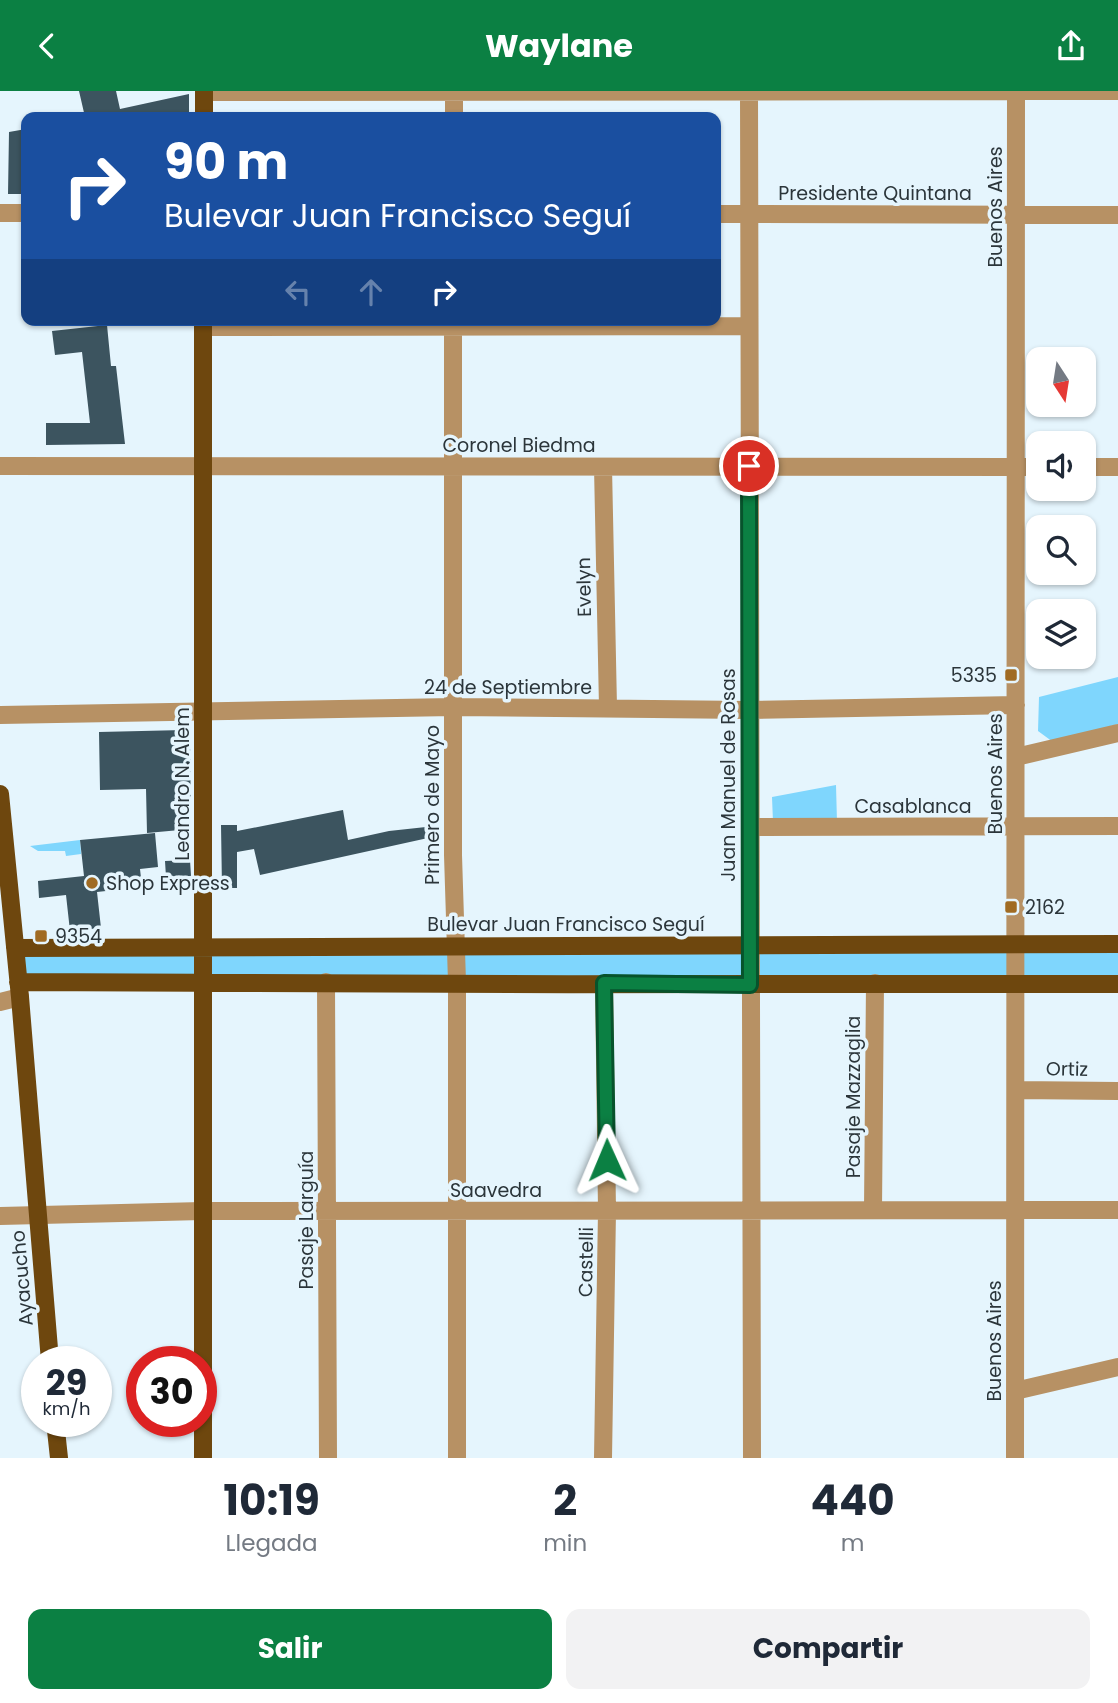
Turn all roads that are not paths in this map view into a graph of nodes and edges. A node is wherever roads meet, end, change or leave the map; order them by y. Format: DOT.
graph roads {
  1 [pos="749,91"];
  2 [pos="1016,91"];
  3 [pos="1118,91"];
  4 [pos="204,92"];
  5 [pos="454,92"];
  6 [pos="204,112"];
  7 [pos="454,112"];
  8 [pos="0,213"];
  9 [pos="21,213"];
  10 [pos="721,214"];
  11 [pos="749,214"];
  12 [pos="1016,214"];
  13 [pos="1118,215"];
  14 [pos="204,326"];
  15 [pos="453,326"];
  16 [pos="721,326"];
  17 [pos="749,326"];
  18 [pos="0,466"];
  19 [pos="453,466"];
  20 [pos="749,466"];
  21 [pos="204,467"];
  22 [pos="603,467"];
  23 [pos="1016,467"];
  24 [pos="1026,467"];
  25 [pos="1096,467"];
  26 [pos="1118,467"];
  27 [pos="1016,705"];
  28 [pos="453,707"];
  29 [pos="608,707"];
  30 [pos="749,710"];
  31 [pos="203,711"];
  32 [pos="0,715"];
  33 [pos="1118,733"];
  34 [pos="1016,757"];
  35 [pos="0,794"];
  36 [pos="750,827"];
  37 [pos="1016,827"];
  38 [pos="1118,827"];
  39 [pos="1016,944"];
  40 [pos="1118,944"];
  41 [pos="750,945"];
  42 [pos="455,946"];
  43 [pos="203,947"];
  44 [pos="15,948"];
  45 [pos="326,982"];
  46 [pos="457,982"];
  47 [pos="205,983"];
  48 [pos="604,983"];
  49 [pos="875,983"];
  50 [pos="1016,984"];
  51 [pos="1118,984"];
  52 [pos="750,985"];
  53 [pos="19,990"];
  54 [pos="0,1003"];
  55 [pos="1016,1090"];
  56 [pos="1118,1091"];
  57 [pos="873,1210"];
  58 [pos="1015,1210"];
  59 [pos="1118,1210"];
  60 [pos="202,1211"];
  61 [pos="327,1211"];
  62 [pos="457,1211"];
  63 [pos="607,1211"];
  64 [pos="751,1211"];
  65 [pos="0,1216"];
  66 [pos="38,1216"];
  67 [pos="49,1346"];
  68 [pos="1118,1367"];
  69 [pos="1015,1391"];
  70 [pos="56,1437"];
  71 [pos="58,1458"];
  72 [pos="203,1458"];
  73 [pos="328,1458"];
  74 [pos="457,1458"];
  75 [pos="603,1458"];
  76 [pos="752,1458"];
  77 [pos="1015,1458"];
  1 -- 2 [label="street"];
  1 -- 5 [label="street"];
  1 -- 11 [label="street, Juan Manuel de Rosas"];
  2 -- 3 [label="street"];
  2 -- 12 [label="street, Buenos Aires"];
  4 -- 5 [label="street"];
  4 -- 6 [label="main road"];
  5 -- 7 [label="street"];
  8 -- 9 [label="street"];
  10 -- 11 [label="street, Presidente Quintana"];
  11 -- 12 [label="street, Presidente Quintana"];
  11 -- 17 [label="street, Juan Manuel de Rosas"];
  12 -- 13 [label="street, Presidente Quintana"];
  12 -- 23 [label="street, Buenos Aires"];
  14 -- 21 [label="main road, Leandro N. Alem"];
  15 -- 19 [label="street, Primero de Mayo"];
  16 -- 17 [label="street"];
  17 -- 20 [label="street, Juan Manuel de Rosas"];
  18 -- 21 [label="street, Coronel Biedma"];
  19 -- 21 [label="street, Coronel Biedma"];
  19 -- 22 [label="street, Coronel Biedma"];
  19 -- 28 [label="street, Primero de Mayo"];
  20 -- 22 [label="street, Coronel Biedma"];
  20 -- 23 [label="street, Coronel Biedma"];
  20 -- 30 [label="street, Juan Manuel de Rosas"];
  21 -- 31 [label="main road, Leandro N. Alem"];
  22 -- 29 [label="street, Evelyn"];
  23 -- 24 [label="street, Coronel Biedma"];
  23 -- 27 [label="street, Buenos Aires"];
  25 -- 26 [label="street"];
  27 -- 30 [label="street, 24 de Septiembre"];
  27 -- 34 [label="street, Buenos Aires"];
  28 -- 29 [label="street, 24 de Septiembre"];
  28 -- 31 [label="street, 24 de Septiembre"];
  28 -- 42 [label="street, Primero de Mayo"];
  29 -- 30 [label="street, 24 de Septiembre"];
  30 -- 36 [label="street, Juan Manuel de Rosas"];
  31 -- 32 [label="street, 24 de Septiembre"];
  31 -- 43 [label="main road, Leandro N. Alem"];
  33 -- 34 [label="street"];
  34 -- 37 [label="street, Buenos Aires"];
  35 -- 44 [label="main road, Ayacucho"];
  36 -- 37 [label="street, Casablanca"];
  36 -- 41 [label="street, Juan Manuel de Rosas"];
  37 -- 38 [label="street, Casablanca"];
  37 -- 39 [label="street, Buenos Aires"];
  39 -- 40 [label="main road, Bulevar Juan Francisco Seguí"];
  39 -- 41 [label="main road, Bulevar Juan Francisco Seguí"];
  39 -- 50 [label="street, Buenos Aires"];
  41 -- 42 [label="main road, Bulevar Juan Francisco Seguí"];
  41 -- 52 [label="street, Juan Manuel de Rosas"];
  42 -- 43 [label="main road, Bulevar Juan Francisco Seguí"];
  42 -- 46 [label="street, Primero de Mayo"];
  43 -- 44 [label="main road, Bulevar Juan Francisco Seguí"];
  43 -- 47 [label="main road, Leandro N. Alem"];
  44 -- 53 [label="main road, Ayacucho"];
  45 -- 46 [label="main road"];
  45 -- 47 [label="main road"];
  45 -- 61 [label="street, Pasaje Larguía"];
  46 -- 48 [label="main road"];
  46 -- 62 [label="street, Primero de Mayo"];
  47 -- 53 [label="main road"];
  47 -- 60 [label="main road, Leandro N. Alem"];
  48 -- 52 [label="main road"];
  48 -- 63 [label="street, Castelli"];
  49 -- 50 [label="main road"];
  49 -- 52 [label="main road"];
  49 -- 57 [label="street, Pasaje Mazzaglia"];
  50 -- 51 [label="main road"];
  50 -- 55 [label="street, Buenos Aires"];
  52 -- 64 [label="street, Juan Manuel de Rosas"];
  53 -- 54 [label="street"];
  53 -- 66 [label="main road, Ayacucho"];
  55 -- 56 [label="street, Ortiz"];
  55 -- 58 [label="street, Buenos Aires"];
  57 -- 58 [label="street, Saavedra"];
  57 -- 64 [label="street, Saavedra"];
  58 -- 59 [label="street, Saavedra"];
  58 -- 69 [label="street, Buenos Aires"];
  60 -- 61 [label="street, Saavedra"];
  60 -- 66 [label="street, Saavedra"];
  60 -- 72 [label="main road, Leandro N. Alem"];
  61 -- 62 [label="street, Saavedra"];
  61 -- 73 [label="street, Pasaje Larguía"];
  62 -- 63 [label="street, Saavedra"];
  62 -- 74 [label="street, Primero de Mayo"];
  63 -- 64 [label="street, Saavedra"];
  63 -- 75 [label="street, Castelli"];
  64 -- 76 [label="street, Juan Manuel de Rosas"];
  65 -- 66 [label="street, Saavedra"];
  66 -- 67 [label="main road, Ayacucho"];
  68 -- 69 [label="street"];
  69 -- 77 [label="street, Buenos Aires"];
  70 -- 71 [label="main road"];
}
